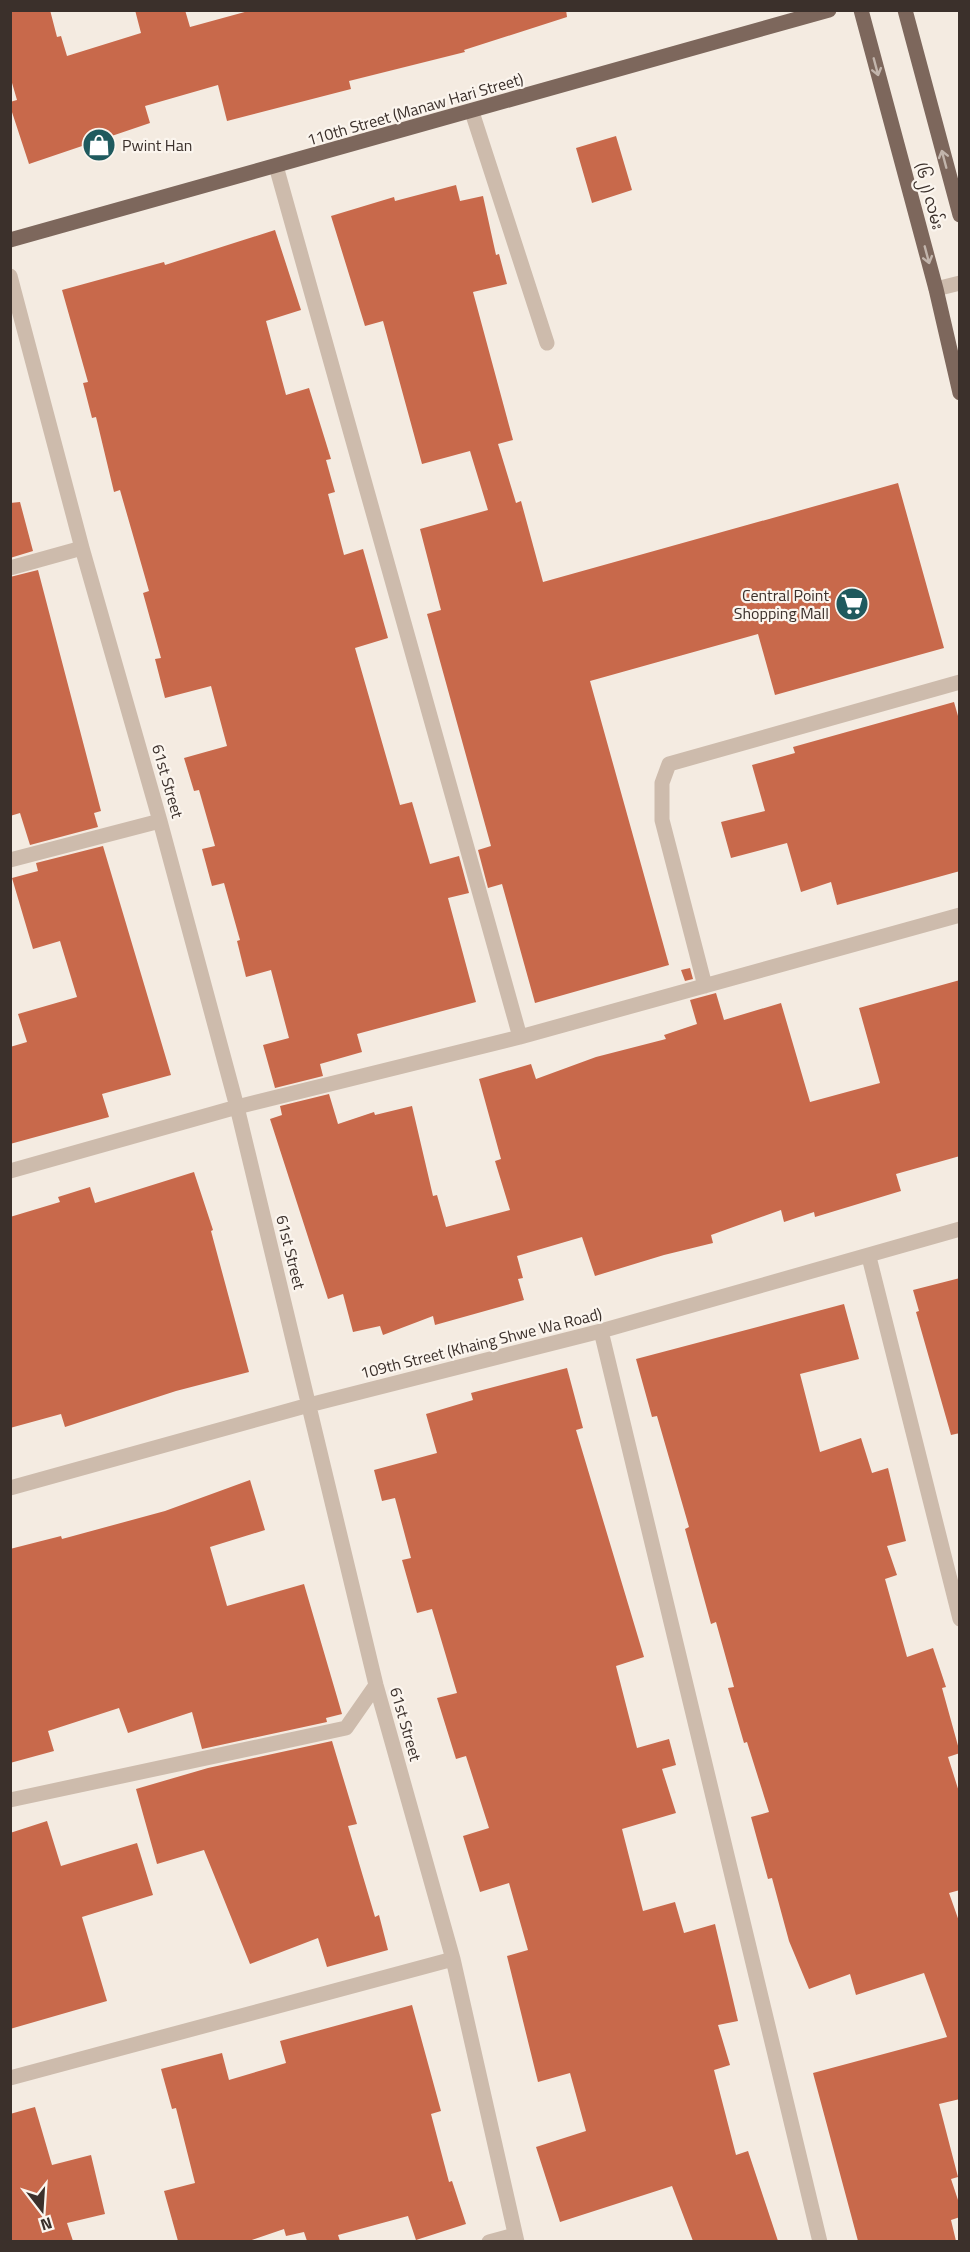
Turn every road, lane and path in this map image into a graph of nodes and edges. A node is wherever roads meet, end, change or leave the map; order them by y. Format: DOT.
graph roads {
  1 [pos="829,10"];
  2 [pos="861,10"];
  3 [pos="905,10"];
  4 [pos="472,111"];
  5 [pos="276,166"];
  6 [pos="960,215"];
  7 [pos="10,240"];
  8 [pos="10,276"];
  9 [pos="960,283"];
  10 [pos="936,289"];
  11 [pos="548,343"];
  12 [pos="960,393"];
  13 [pos="82,548"];
  14 [pos="10,568"];
  15 [pos="960,682"];
  16 [pos="160,821"];
  17 [pos="10,861"];
  18 [pos="960,915"];
  19 [pos="705,986"];
  20 [pos="520,1037"];
  21 [pos="237,1107"];
  22 [pos="10,1171"];
  23 [pos="960,1229"];
  24 [pos="869,1257"];
  25 [pos="601,1331"];
  26 [pos="309,1405"];
  27 [pos="10,1488"];
  28 [pos="960,1619"];
  29 [pos="376,1685"];
  30 [pos="10,1800"];
  31 [pos="453,1959"];
  32 [pos="10,2078"];
  33 [pos="516,2238"];
  34 [pos="489,2241"];
  35 [pos="820,2241"];
  1 -- 4 [label="main road, 110th Street (Manaw Hari Street)"];
  2 -- 10 [label="main road, (၆၂) လမ်း, one-way"];
  6 -- 3 [label="main road, (၆၂) လမ်း, one-way"];
  4 -- 5 [label="main road, 110th Street (Manaw Hari Street)"];
  4 -- 11 [label="street"];
  5 -- 7 [label="main road, 110th Street (Manaw Hari Street)"];
  5 -- 20 [label="street"];
  8 -- 13 [label="street, 61st Street"];
  9 -- 10 [label="street"];
  10 -- 12 [label="main road, (၆၂) လမ်း"];
  13 -- 14 [label="street"];
  13 -- 16 [label="street, 61st Street"];
  15 -- 19 [label="street"];
  16 -- 17 [label="street"];
  16 -- 21 [label="street, 61st Street"];
  18 -- 19 [label="street"];
  19 -- 20 [label="street"];
  20 -- 21 [label="street"];
  21 -- 22 [label="street"];
  21 -- 26 [label="street, 61st Street"];
  23 -- 24 [label="street, 109th Street (Khaing Shwe Wa Road)"];
  24 -- 25 [label="street, 109th Street (Khaing Shwe Wa Road)"];
  24 -- 28 [label="street"];
  25 -- 26 [label="street, 109th Street (Khaing Shwe Wa Road)"];
  25 -- 35 [label="street"];
  26 -- 27 [label="street, 109th Street (Khaing Shwe Wa Road)"];
  26 -- 29 [label="street, 61st Street"];
  29 -- 30 [label="street"];
  29 -- 31 [label="street, 61st Street"];
  31 -- 32 [label="street"];
  31 -- 33 [label="street, 61st Street"];
  33 -- 34 [label="street"];
}
